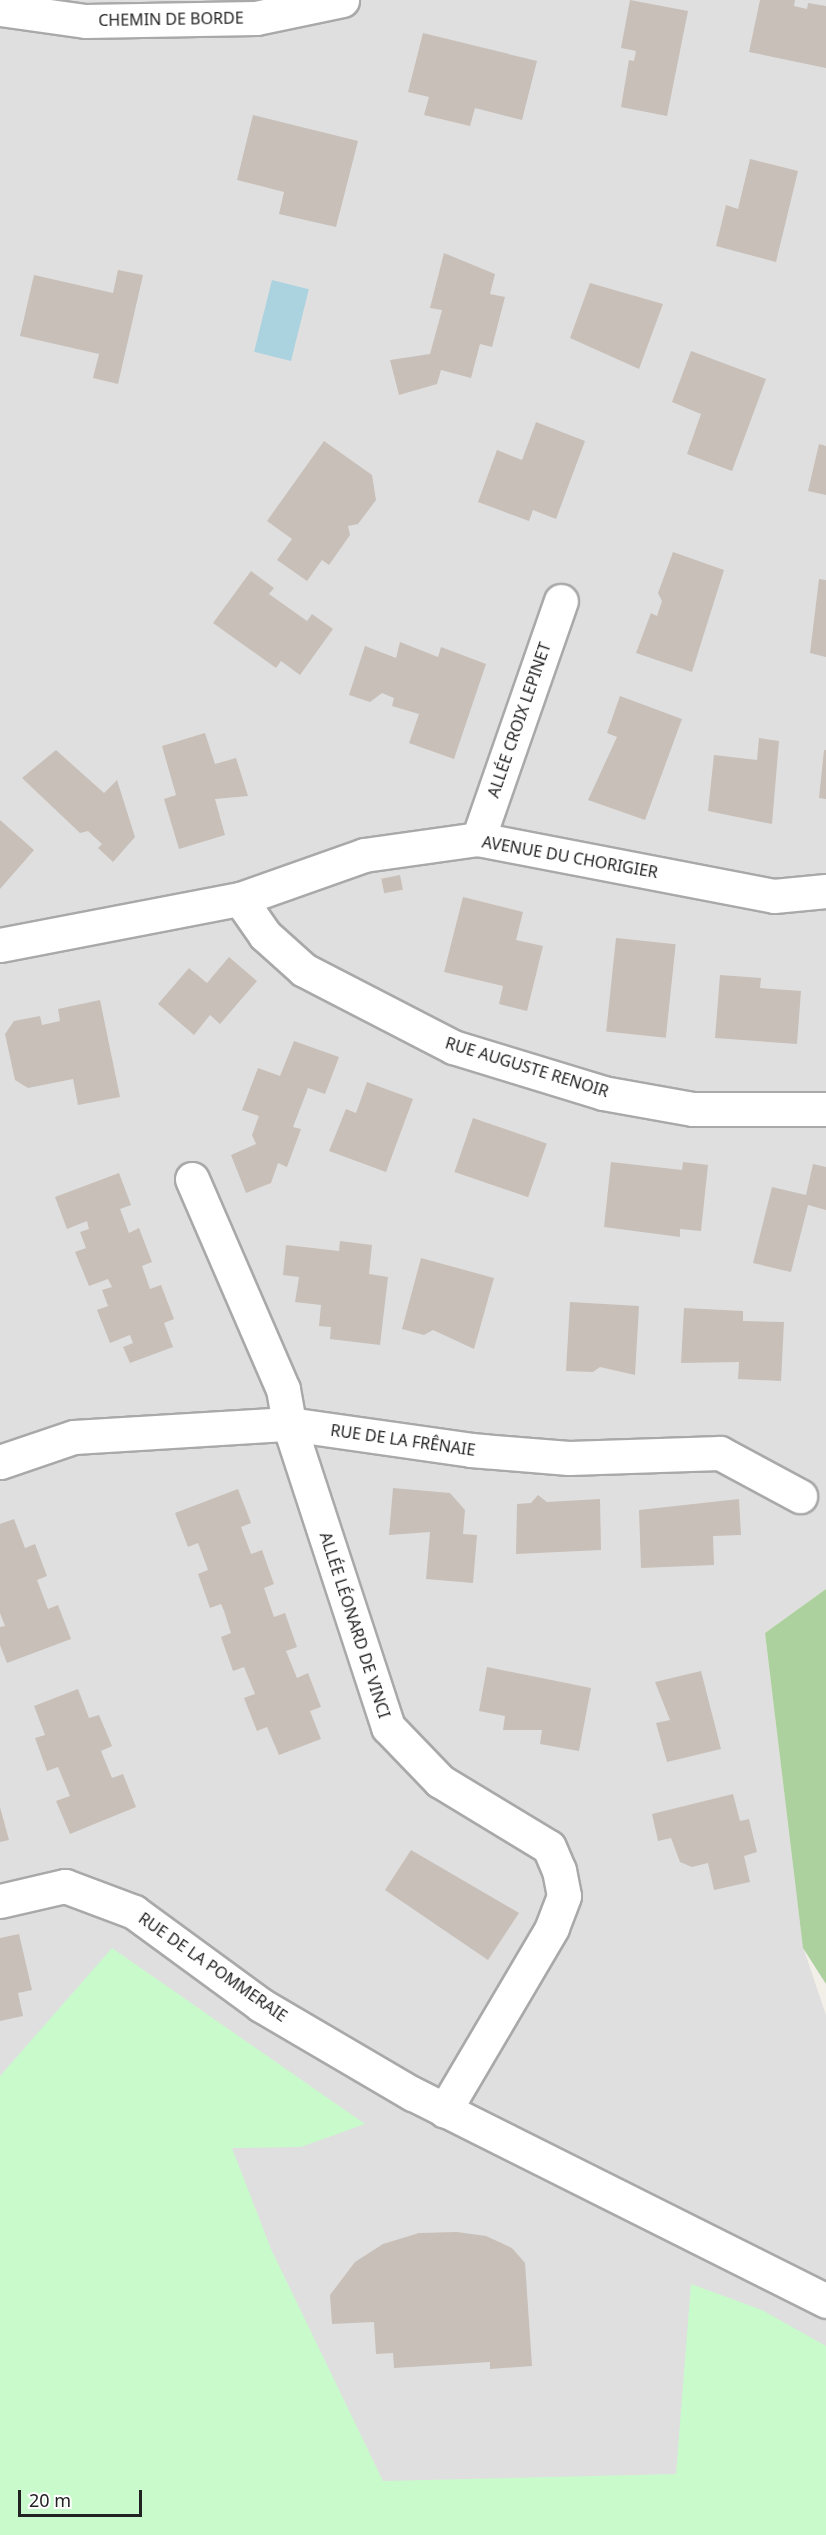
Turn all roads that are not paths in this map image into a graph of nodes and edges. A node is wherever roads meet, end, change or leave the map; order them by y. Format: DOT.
graph roads {
  1 [pos="342,0"];
  2 [pos="0,9"];
  3 [pos="561,600"];
  4 [pos="478,839"];
  5 [pos="826,891"];
  6 [pos="240,899"];
  7 [pos="0,945"];
  8 [pos="826,1108"];
  9 [pos="192,1179"];
  10 [pos="289,1424"];
  11 [pos="0,1462"];
  12 [pos="800,1496"];
  13 [pos="0,1901"];
  14 [pos="444,2111"];
  15 [pos="826,2301"];
  1 -- 2 [label="street, CHEMIN DE BORDE"];
  3 -- 4 [label="street, ALLÉE CROIX LEPINET"];
  4 -- 5 [label="street, AVENUE DU CHORIGIER"];
  4 -- 6 [label="street, AVENUE DU CHORIGIER"];
  6 -- 7 [label="street, AVENUE DU CHORIGIER"];
  6 -- 8 [label="street, RUE AUGUSTE RENOIR"];
  9 -- 10 [label="street, ALLÉE LÉONARD DE VINCI"];
  10 -- 11 [label="street, RUE DE LA FRÊNAIE"];
  10 -- 12 [label="street, RUE DE LA FRÊNAIE"];
  10 -- 14 [label="street, ALLÉE LÉONARD DE VINCI"];
  13 -- 14 [label="street, RUE DE LA POMMERAIE"];
  14 -- 15 [label="street, RUE DE LA POMMERAIE"];
}
